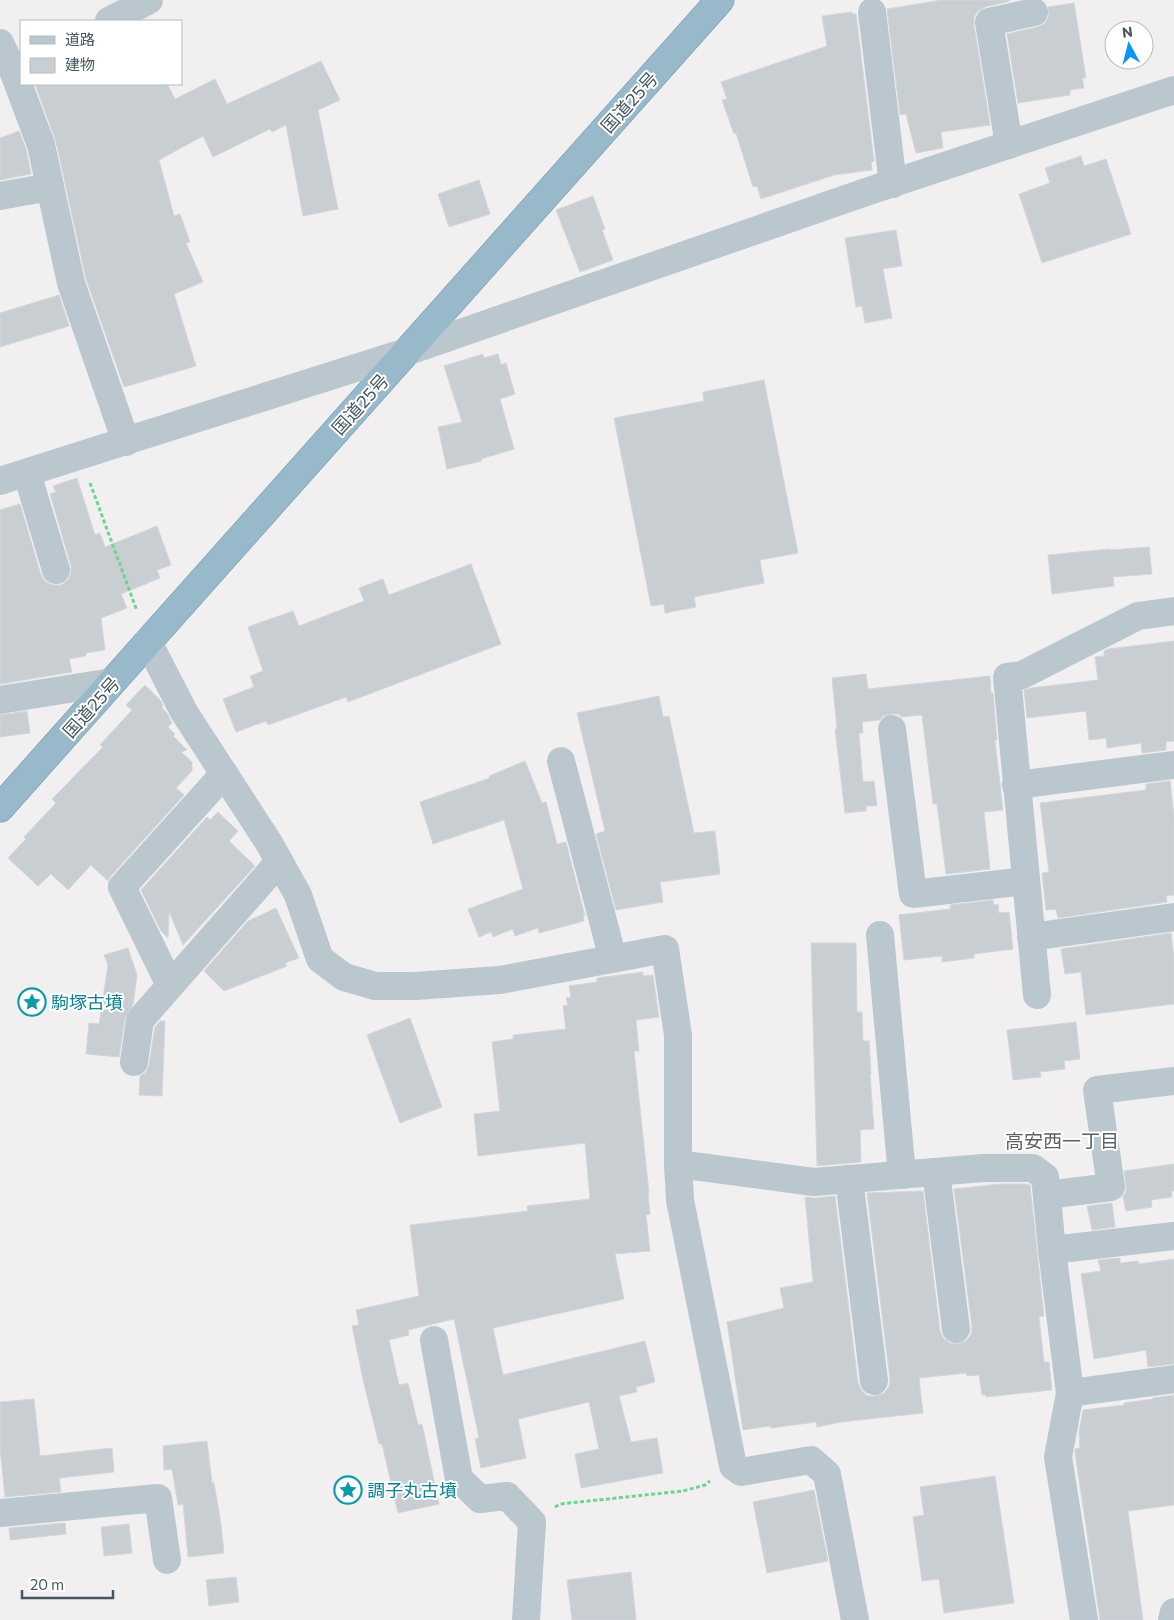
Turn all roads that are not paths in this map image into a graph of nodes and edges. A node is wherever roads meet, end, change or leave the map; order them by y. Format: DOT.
graph roads {
  1 [pos="148,0"];
  2 [pos="720,0"];
  3 [pos="872,12"];
  4 [pos="1034,12"];
  5 [pos="111,20"];
  6 [pos="0,43"];
  7 [pos="17,71"];
  8 [pos="21,85"];
  9 [pos="1174,90"];
  10 [pos="1009,145"];
  11 [pos="893,184"];
  12 [pos="50,187"];
  13 [pos="0,196"];
  14 [pos="406,352"];
  15 [pos="126,442"];
  16 [pos="27,473"];
  17 [pos="0,481"];
  18 [pos="56,570"];
  19 [pos="1174,611"];
  20 [pos="148,642"];
  21 [pos="112,682"];
  22 [pos="0,700"];
  23 [pos="892,728"];
  24 [pos="561,761"];
  25 [pos="1174,765"];
  26 [pos="224,774"];
  27 [pos="1016,785"];
  28 [pos="0,808"];
  29 [pos="279,862"];
  30 [pos="1025,881"];
  31 [pos="1174,918"];
  32 [pos="880,935"];
  33 [pos="1031,937"];
  34 [pos="613,960"];
  35 [pos="170,985"];
  36 [pos="1037,995"];
  37 [pos="134,1062"];
  38 [pos="1174,1081"];
  39 [pos="678,1164"];
  40 [pos="936,1172"];
  41 [pos="902,1175"];
  42 [pos="849,1179"];
  43 [pos="1047,1195"];
  44 [pos="1174,1236"];
  45 [pos="1052,1250"];
  46 [pos="956,1328"];
  47 [pos="434,1340"];
  48 [pos="1174,1379"];
  49 [pos="874,1381"];
  50 [pos="1070,1393"];
  51 [pos="0,1513"];
  52 [pos="167,1560"];
  53 [pos="1174,1612"];
  54 [pos="526,1620"];
  55 [pos="855,1620"];
  56 [pos="1084,1620"];
  57 [pos="1172,1620"];
  1 -- 5 [label="street"];
  2 -- 14 [label="highway, 国道25号"];
  3 -- 11 [label="street"];
  4 -- 10 [label="street"];
  6 -- 7 [label="street"];
  8 -- 12 [label="street"];
  9 -- 10 [label="street"];
  10 -- 11 [label="street"];
  11 -- 14 [label="street"];
  12 -- 13 [label="street"];
  12 -- 15 [label="street"];
  14 -- 15 [label="street"];
  14 -- 20 [label="highway, 国道25号"];
  15 -- 16 [label="street"];
  16 -- 17 [label="street"];
  16 -- 18 [label="street"];
  19 -- 27 [label="street"];
  20 -- 21 [label="highway, 国道25号"];
  20 -- 26 [label="street"];
  21 -- 22 [label="street"];
  21 -- 28 [label="highway, 国道25号"];
  23 -- 30 [label="street"];
  24 -- 34 [label="street"];
  25 -- 27 [label="street"];
  26 -- 29 [label="street"];
  26 -- 35 [label="street"];
  27 -- 30 [label="street"];
  29 -- 34 [label="street"];
  29 -- 35 [label="street"];
  30 -- 33 [label="street"];
  31 -- 33 [label="street"];
  32 -- 41 [label="street"];
  33 -- 36 [label="street"];
  34 -- 39 [label="street"];
  35 -- 37 [label="street"];
  38 -- 43 [label="street"];
  39 -- 42 [label="street"];
  39 -- 55 [label="street"];
  40 -- 41 [label="street"];
  40 -- 43 [label="street"];
  40 -- 46 [label="street"];
  41 -- 42 [label="street"];
  42 -- 49 [label="street"];
  43 -- 45 [label="street"];
  44 -- 45 [label="street"];
  45 -- 50 [label="street"];
  47 -- 54 [label="street"];
  48 -- 50 [label="street"];
  50 -- 56 [label="street"];
  51 -- 52 [label="street"];
  53 -- 57 [label="street"];
}
